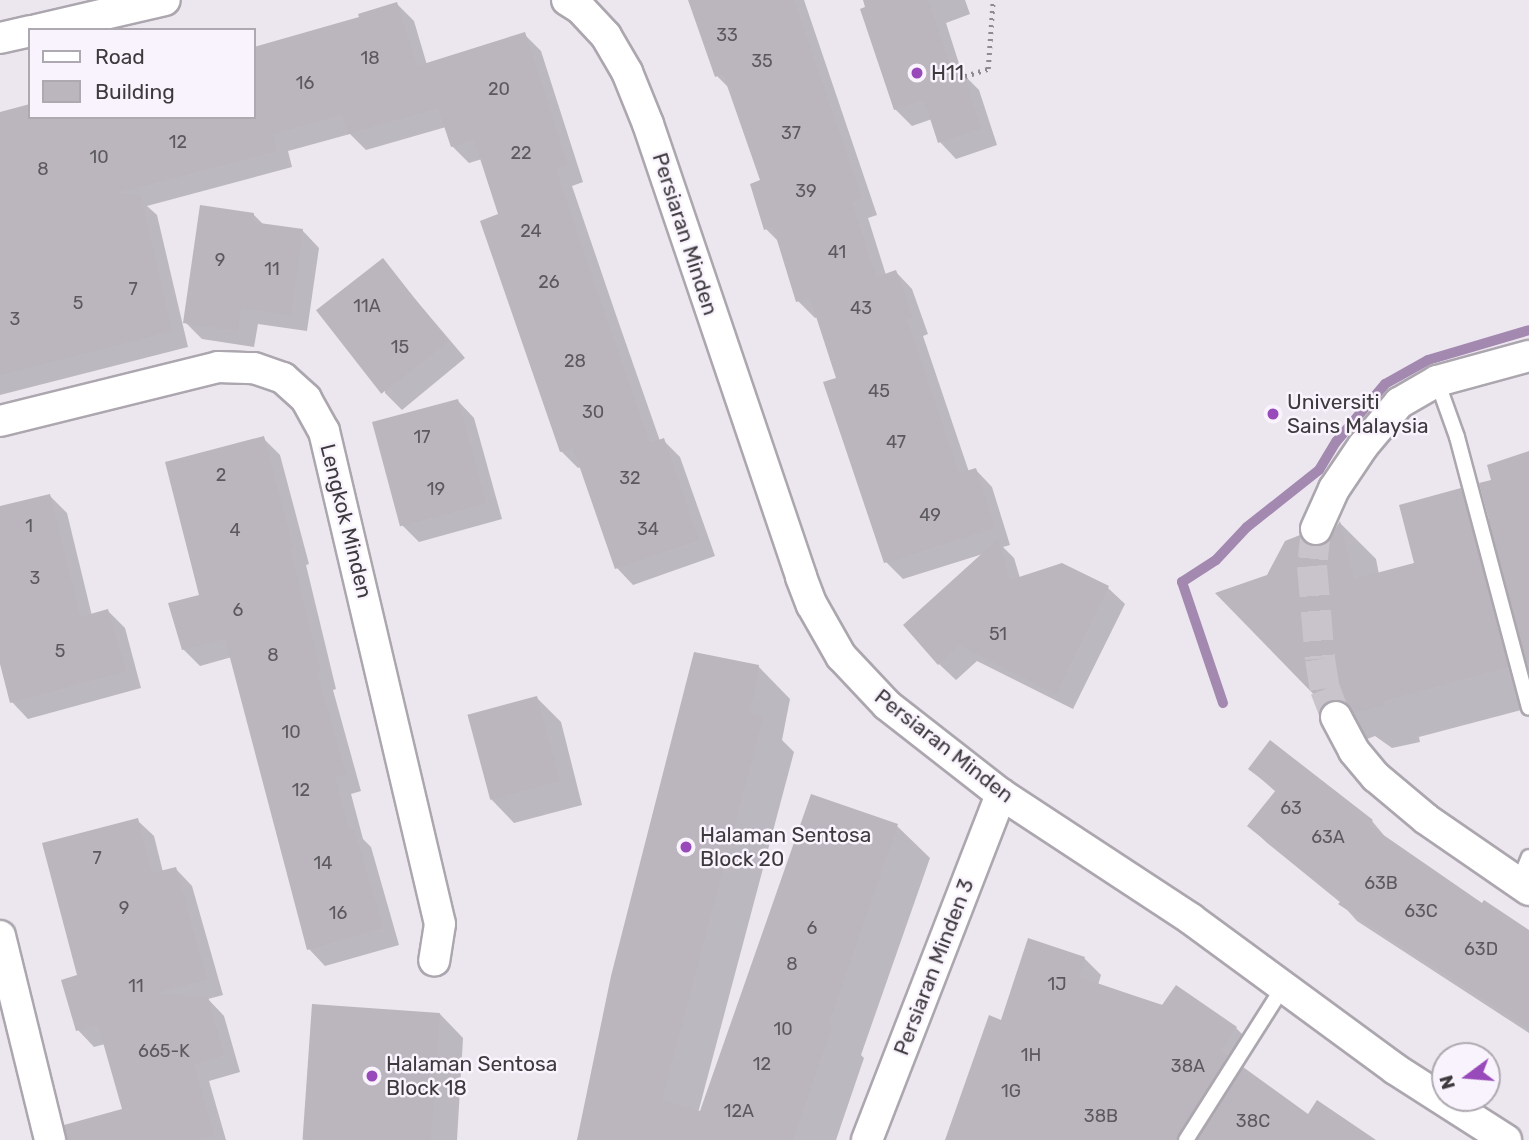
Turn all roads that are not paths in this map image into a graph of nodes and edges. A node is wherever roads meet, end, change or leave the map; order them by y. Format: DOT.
graph roads {
  1 [pos="165,0"];
  2 [pos="567,0"];
  3 [pos="45,28"];
  4 [pos="28,31"];
  5 [pos="0,38"];
  6 [pos="1529,356"];
  7 [pos="1437,381"];
  8 [pos="0,421"];
  9 [pos="1316,529"];
  10 [pos="1529,708"];
  11 [pos="1336,717"];
  12 [pos="1001,794"];
  13 [pos="1525,877"];
  14 [pos="0,936"];
  15 [pos="434,961"];
  16 [pos="1283,987"];
  17 [pos="50,1140"];
  18 [pos="867,1140"];
  19 [pos="1186,1140"];
  20 [pos="1506,1140"];
  1 -- 3 [label="street"];
  2 -- 12 [label="street, Persiaran Minden"];
  4 -- 5 [label="street"];
  6 -- 7 [label="street"];
  7 -- 9 [label="street"];
  7 -- 10 [label="lane"];
  8 -- 15 [label="street, Lengkok Minden"];
  11 -- 13 [label="street"];
  12 -- 16 [label="street, Persiaran Minden"];
  12 -- 18 [label="street, Persiaran Minden 3"];
  14 -- 17 [label="street"];
  16 -- 19 [label="lane"];
  16 -- 20 [label="street, Persiaran Minden"];
}
